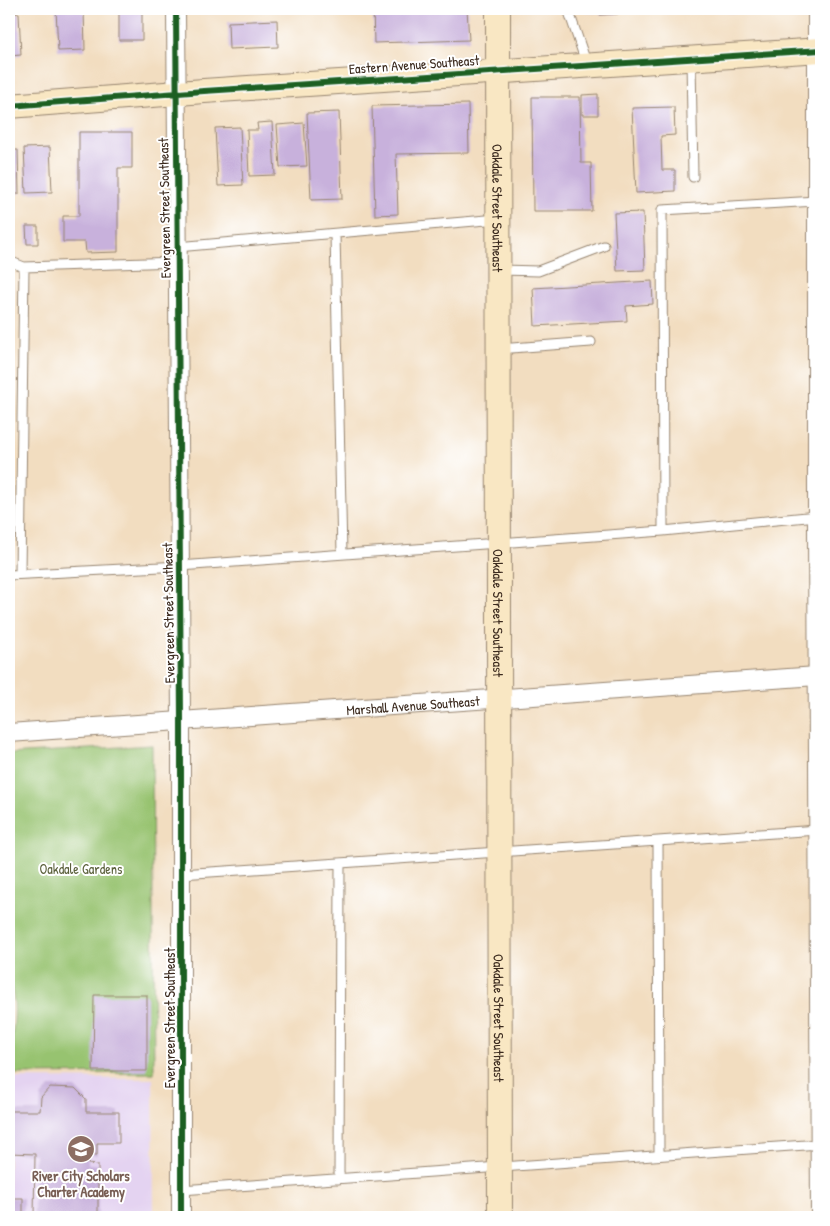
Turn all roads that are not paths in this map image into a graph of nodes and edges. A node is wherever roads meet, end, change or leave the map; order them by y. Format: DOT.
graph roads {
  1 [pos="176,9"];
  2 [pos="498,9"];
  3 [pos="568,9"];
  4 [pos="817,9"];
  5 [pos="819,50"];
  6 [pos="691,58"];
  7 [pos="587,65"];
  8 [pos="498,70"];
  9 [pos="176,93"];
  10 [pos="9,106"];
  11 [pos="693,177"];
  12 [pos="817,201"];
  13 [pos="498,219"];
  14 [pos="335,234"];
  15 [pos="604,246"];
  16 [pos="177,255"];
  17 [pos="9,261"];
  18 [pos="24,267"];
  19 [pos="499,270"];
  20 [pos="592,342"];
  21 [pos="500,349"];
  22 [pos="818,524"];
  23 [pos="663,531"];
  24 [pos="498,542"];
  25 [pos="342,554"];
  26 [pos="180,566"];
  27 [pos="20,574"];
  28 [pos="9,575"];
  29 [pos="817,676"];
  30 [pos="498,697"];
  31 [pos="181,720"];
  32 [pos="9,733"];
  33 [pos="818,830"];
  34 [pos="658,841"];
  35 [pos="499,852"];
  36 [pos="340,863"];
  37 [pos="181,874"];
  38 [pos="820,1006"];
  39 [pos="820,1144"];
  40 [pos="659,1155"];
  41 [pos="500,1167"];
  42 [pos="339,1178"];
  43 [pos="181,1190"];
  44 [pos="181,1217"];
  45 [pos="500,1217"];
  46 [pos="820,1217"];
  1 -- 9 [label="street, Evergreen Street Southeast"];
  2 -- 8 [label="street, Oakdale Street Southeast"];
  3 -- 7 [label="lane"];
  4 -- 5 [label="street"];
  5 -- 6 [label="street, Eastern Avenue Southeast"];
  5 -- 12 [label="street"];
  6 -- 7 [label="street, Eastern Avenue Southeast"];
  6 -- 11 [label="lane"];
  7 -- 8 [label="street, Eastern Avenue Southeast"];
  8 -- 9 [label="street, Eastern Avenue Southeast"];
  8 -- 13 [label="street, Oakdale Street Southeast"];
  9 -- 10 [label="street, Eastern Avenue Southeast"];
  9 -- 16 [label="street, Evergreen Street Southeast"];
  12 -- 22 [label="street"];
  12 -- 23 [label="lane"];
  13 -- 14 [label="lane"];
  13 -- 19 [label="street, Oakdale Street Southeast"];
  14 -- 16 [label="lane"];
  14 -- 25 [label="lane"];
  15 -- 19 [label="lane"];
  16 -- 18 [label="lane"];
  16 -- 26 [label="street, Evergreen Street Southeast"];
  17 -- 18 [label="lane"];
  18 -- 27 [label="lane"];
  19 -- 21 [label="street, Oakdale Street Southeast"];
  20 -- 21 [label="lane"];
  21 -- 24 [label="street, Oakdale Street Southeast"];
  22 -- 23 [label="lane"];
  22 -- 29 [label="street"];
  23 -- 24 [label="lane"];
  24 -- 25 [label="lane"];
  24 -- 30 [label="street, Oakdale Street Southeast"];
  25 -- 26 [label="lane"];
  26 -- 27 [label="lane"];
  26 -- 31 [label="street, Evergreen Street Southeast"];
  27 -- 28 [label="lane"];
  29 -- 30 [label="street, Marshall Avenue Southeast"];
  29 -- 33 [label="street"];
  30 -- 31 [label="street, Marshall Avenue Southeast"];
  30 -- 35 [label="street, Oakdale Street Southeast"];
  31 -- 32 [label="street, Marshall Avenue Southeast"];
  31 -- 37 [label="street, Evergreen Street Southeast"];
  33 -- 34 [label="lane"];
  33 -- 38 [label="street"];
  34 -- 35 [label="lane"];
  34 -- 40 [label="lane"];
  35 -- 36 [label="lane"];
  35 -- 41 [label="street, Oakdale Street Southeast"];
  36 -- 37 [label="lane"];
  36 -- 42 [label="lane"];
  37 -- 43 [label="street, Evergreen Street Southeast"];
  38 -- 39 [label="street"];
  39 -- 40 [label="lane"];
  39 -- 46 [label="street"];
  40 -- 41 [label="lane"];
  41 -- 42 [label="lane"];
  41 -- 45 [label="street, Oakdale Street Southeast"];
  42 -- 43 [label="lane"];
  43 -- 44 [label="street, Evergreen Street Southeast"];
}
